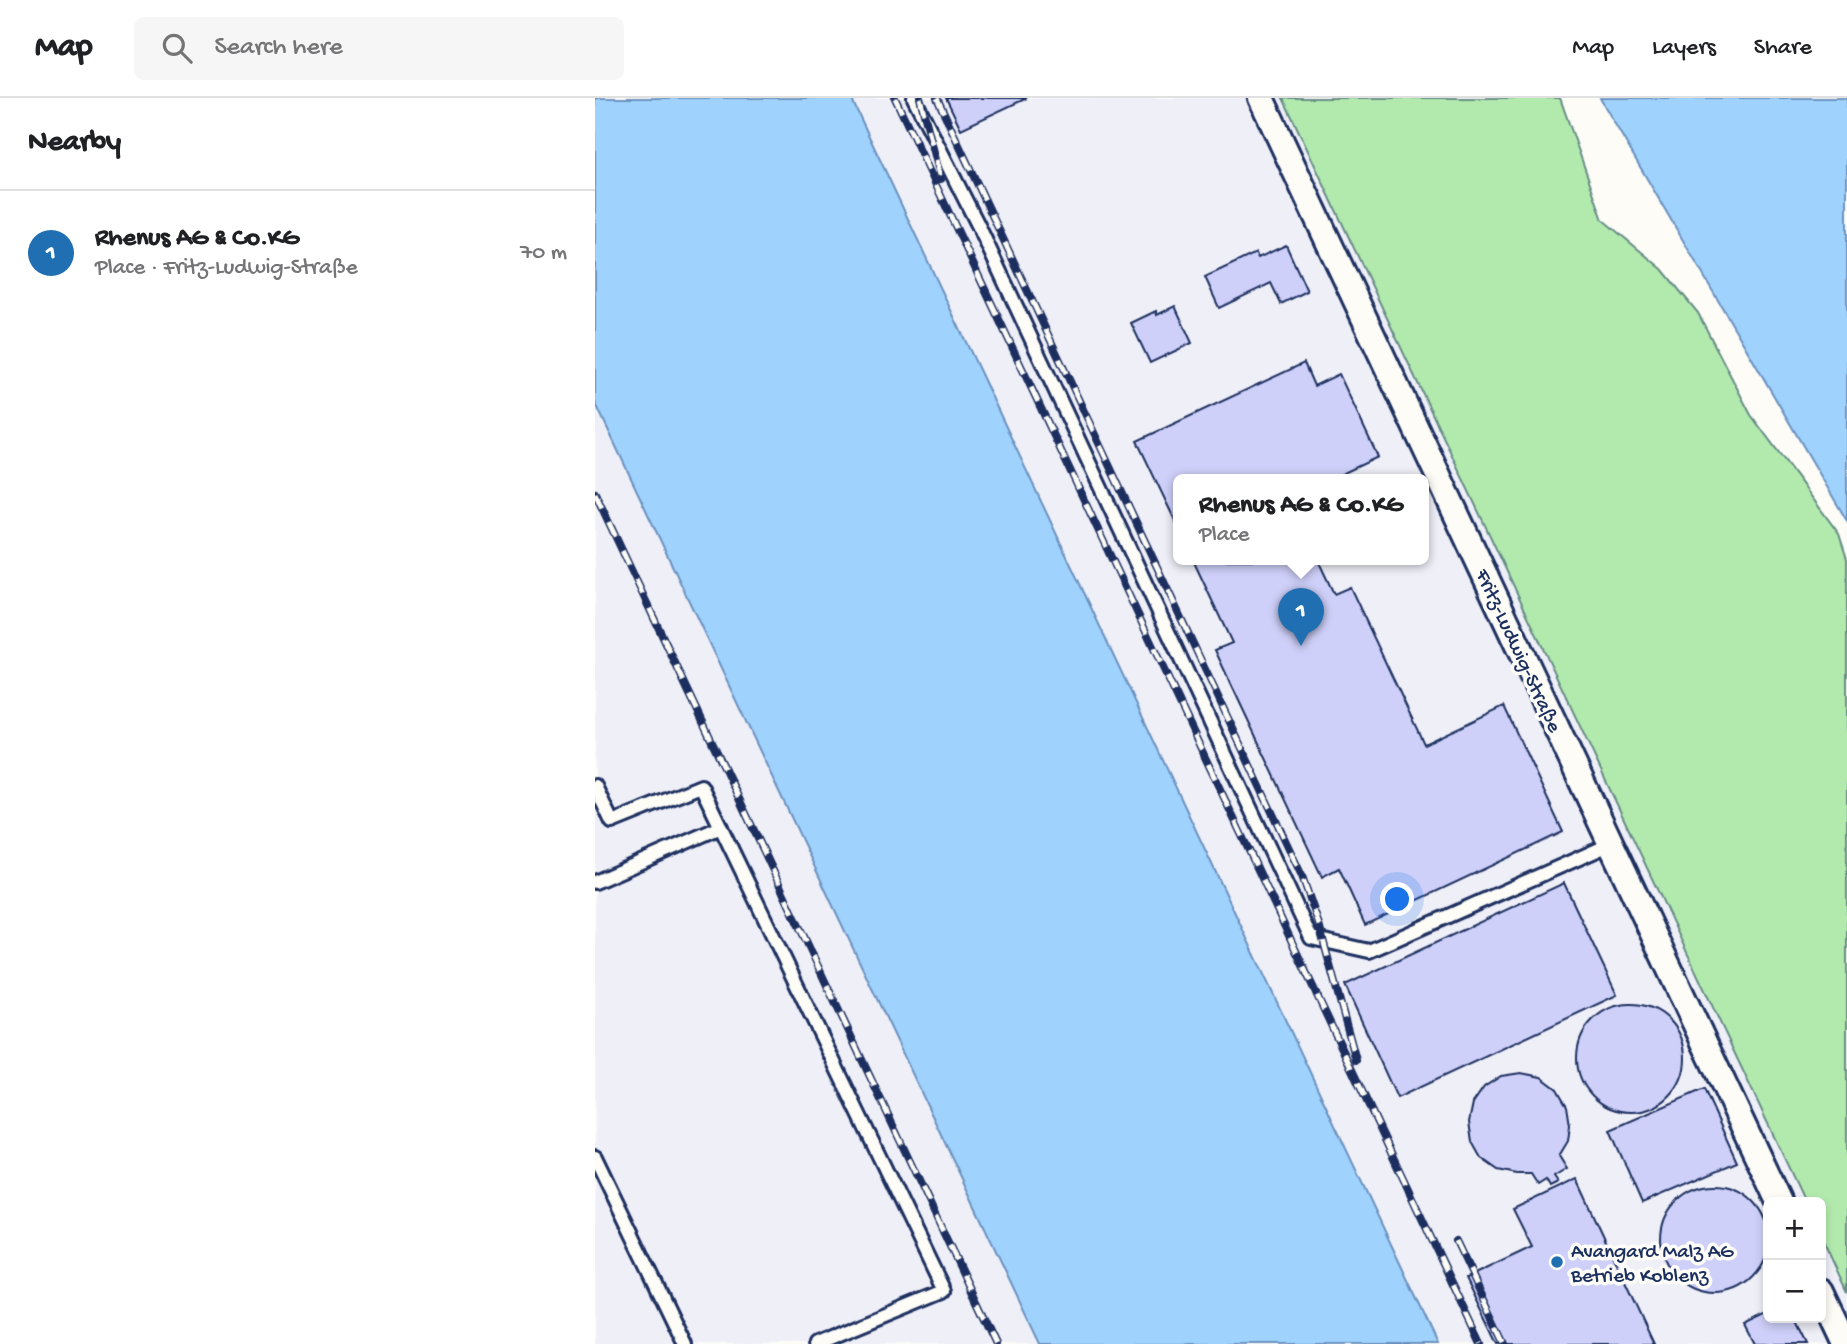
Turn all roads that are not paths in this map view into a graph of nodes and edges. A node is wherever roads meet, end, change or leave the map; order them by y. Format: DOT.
graph roads {
  1 [pos="914,98"];
  2 [pos="1262,98"];
  3 [pos="595,786"];
  4 [pos="721,827"];
  5 [pos="1611,844"];
  6 [pos="595,882"];
  7 [pos="595,1157"];
  8 [pos="1777,1197"];
  9 [pos="1826,1302"];
  10 [pos="685,1344"];
  11 [pos="815,1344"];
  12 [pos="1846,1344"];
  1 -- 5 [label="lane"];
  2 -- 5 [label="street, Fritz-Ludwig-Straße"];
  3 -- 4 [label="lane"];
  4 -- 6 [label="lane"];
  4 -- 11 [label="lane"];
  5 -- 8 [label="street, Fritz-Ludwig-Straße"];
  7 -- 10 [label="lane"];
  9 -- 12 [label="street"];
}
